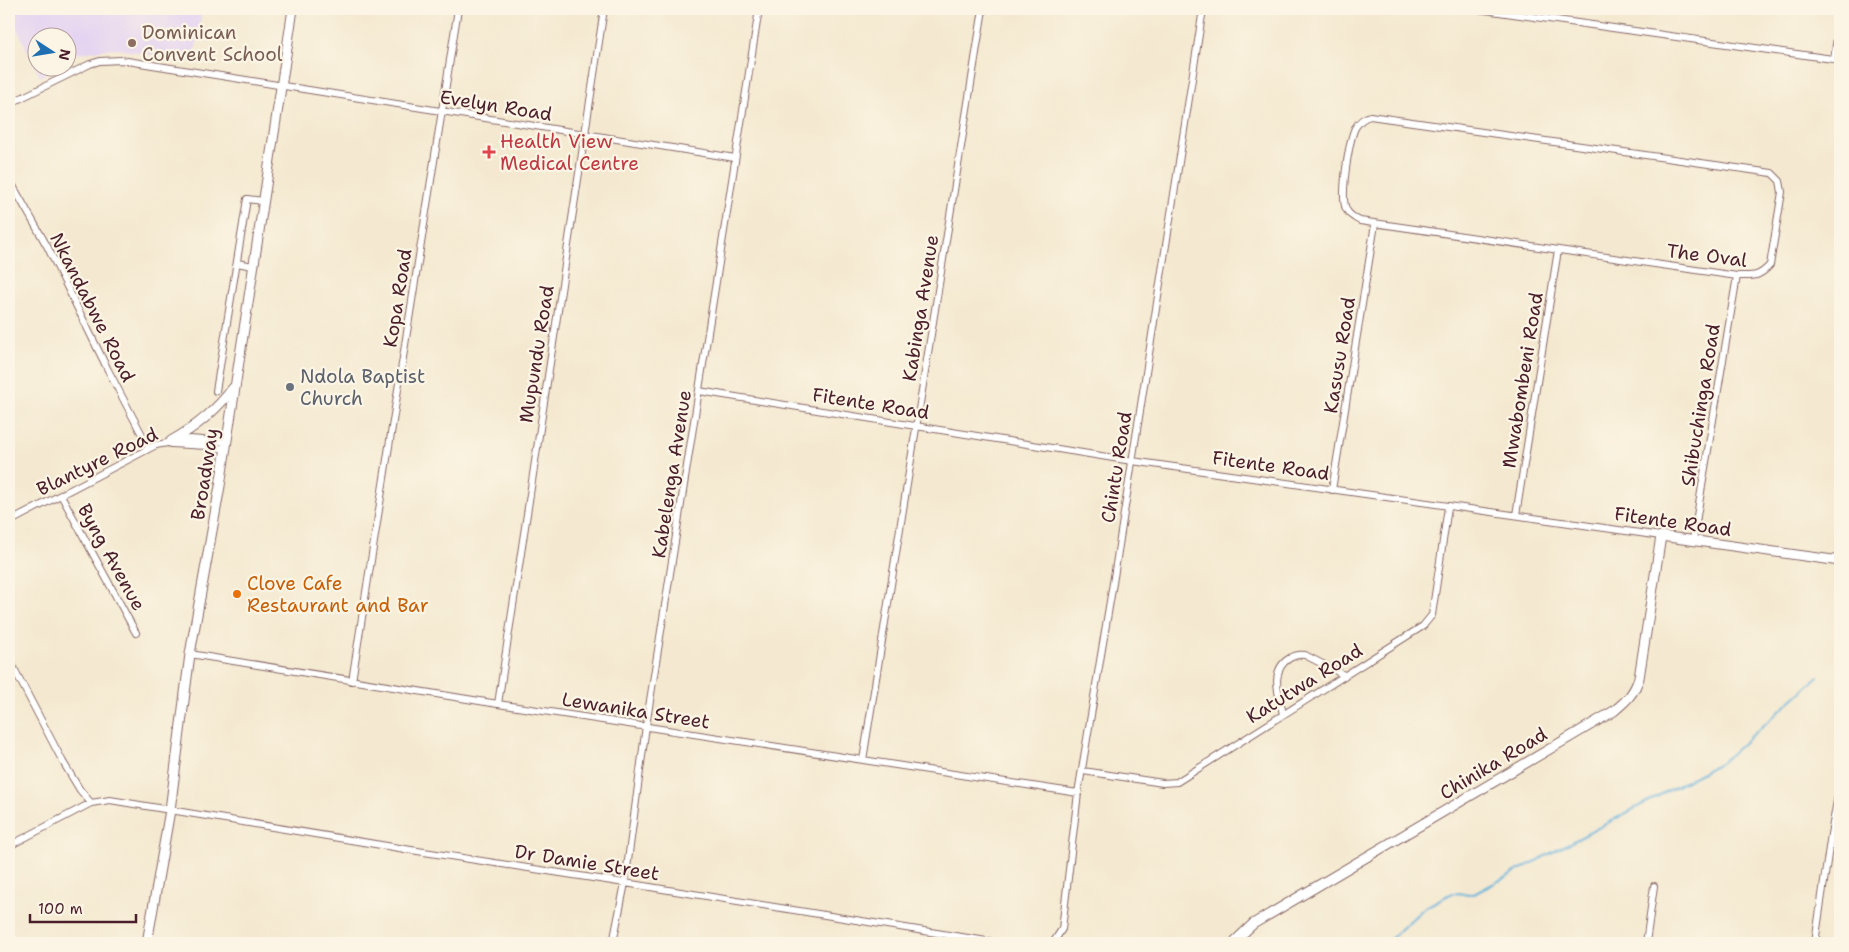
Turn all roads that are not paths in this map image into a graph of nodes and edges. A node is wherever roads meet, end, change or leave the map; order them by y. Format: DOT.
graph roads {
  1 [pos="294,9"];
  2 [pos="458,9"];
  3 [pos="604,9"];
  4 [pos="759,9"];
  5 [pos="983,9"];
  6 [pos="1203,9"];
  7 [pos="1478,9"];
  8 [pos="1539,9"];
  9 [pos="1840,16"];
  10 [pos="1538,17"];
  11 [pos="1837,60"];
  12 [pos="282,86"];
  13 [pos="9,104"];
  14 [pos="441,112"];
  15 [pos="584,134"];
  16 [pos="735,158"];
  17 [pos="9,179"];
  18 [pos="263,200"];
  19 [pos="1375,224"];
  20 [pos="1558,250"];
  21 [pos="237,263"];
  22 [pos="253,266"];
  23 [pos="1737,276"];
  24 [pos="234,388"];
  25 [pos="216,391"];
  26 [pos="699,391"];
  27 [pos="916,427"];
  28 [pos="167,442"];
  29 [pos="225,445"];
  30 [pos="149,448"];
  31 [pos="1132,461"];
  32 [pos="1332,490"];
  33 [pos="61,495"];
  34 [pos="1448,507"];
  35 [pos="1516,515"];
  36 [pos="9,522"];
  37 [pos="1662,536"];
  38 [pos="1693,540"];
  39 [pos="1840,561"];
  40 [pos="136,633"];
  41 [pos="190,654"];
  42 [pos="9,662"];
  43 [pos="1344,675"];
  44 [pos="352,681"];
  45 [pos="498,704"];
  46 [pos="1283,714"];
  47 [pos="646,726"];
  48 [pos="863,760"];
  49 [pos="1083,771"];
  50 [pos="1840,785"];
  51 [pos="1078,793"];
  52 [pos="91,803"];
  53 [pos="170,810"];
  54 [pos="9,846"];
  55 [pos="625,883"];
  56 [pos="1654,886"];
  57 [pos="147,943"];
  58 [pos="613,943"];
  59 [pos="999,943"];
  60 [pos="1053,943"];
  61 [pos="1233,943"];
  62 [pos="1646,943"];
  63 [pos="1815,943"];
  1 -- 12 [label="main road, Broadway"];
  2 -- 14 [label="street, Kopa Road"];
  3 -- 15 [label="street, Mupundu Road"];
  4 -- 16 [label="street, Kabelenga Avenue"];
  5 -- 27 [label="street, Kabinga Avenue"];
  6 -- 31 [label="street, Chintu Road"];
  7 -- 10 [label="street"];
  8 -- 10 [label="street"];
  9 -- 11 [label="street"];
  10 -- 11 [label="street"];
  12 -- 13 [label="street, Evelyn Road"];
  12 -- 14 [label="street, Evelyn Road"];
  12 -- 18 [label="main road, Broadway"];
  14 -- 15 [label="street, Evelyn Road"];
  14 -- 44 [label="street, Kopa Road"];
  15 -- 16 [label="street, Evelyn Road"];
  15 -- 45 [label="street, Mupundu Road"];
  16 -- 26 [label="street, Kabelenga Avenue"];
  17 -- 30 [label="street, Nkandabwe Road"];
  18 -- 21 [label="street"];
  18 -- 22 [label="main road, Broadway"];
  19 -- 20 [label="street, The Oval"];
  19 -- 23 [label="street, The Oval"];
  19 -- 32 [label="street, Kasusu Road"];
  20 -- 23 [label="street, The Oval"];
  20 -- 35 [label="street, Mwabombeni Road"];
  21 -- 22 [label="street"];
  21 -- 25 [label="street"];
  22 -- 24 [label="main road, Broadway"];
  23 -- 38 [label="street, Shibuchinga Road"];
  24 -- 28 [label="main road"];
  24 -- 29 [label="main road, Broadway"];
  26 -- 27 [label="street, Fitente Road"];
  26 -- 47 [label="street, Kabelenga Avenue"];
  27 -- 31 [label="street, Fitente Road"];
  27 -- 48 [label="street, Kabinga Avenue"];
  28 -- 29 [label="street, Blantyre Road"];
  28 -- 30 [label="street, Blantyre Road"];
  29 -- 41 [label="main road, Broadway"];
  30 -- 33 [label="street, Blantyre Road"];
  31 -- 32 [label="street, Fitente Road"];
  31 -- 49 [label="street, Chintu Road"];
  32 -- 34 [label="street, Fitente Road"];
  33 -- 36 [label="street, Blantyre Road"];
  33 -- 40 [label="street, Byng Avenue"];
  34 -- 35 [label="street, Fitente Road"];
  34 -- 43 [label="street, Katutwa Road"];
  35 -- 37 [label="street, Fitente Road"];
  37 -- 38 [label="main road, Fitente Road"];
  37 -- 61 [label="main road, Chinika Road"];
  38 -- 39 [label="main road, Fitente Road"];
  41 -- 44 [label="street, Lewanika Street"];
  41 -- 53 [label="main road, Broadway"];
  42 -- 52 [label="street"];
  43 -- 46 [label="street, Katutwa Road"];
  43 -- 46 [label="street"];
  44 -- 45 [label="street, Lewanika Street"];
  45 -- 47 [label="street, Lewanika Street"];
  46 -- 49 [label="street, Katutwa Road"];
  47 -- 48 [label="street, Lewanika Street"];
  47 -- 55 [label="street, Kabelenga Avenue"];
  48 -- 51 [label="street, Lewanika Street"];
  49 -- 51 [label="street, Chintu Road"];
  50 -- 63 [label="street"];
  51 -- 60 [label="street, Chintu Road"];
  52 -- 53 [label="street, Dr Damie Street"];
  52 -- 54 [label="street"];
  53 -- 55 [label="street, Dr Damie Street"];
  53 -- 57 [label="main road, Broadway"];
  55 -- 58 [label="street, Kabelenga Avenue"];
  55 -- 59 [label="street, Dr Damie Street"];
  56 -- 62 [label="street"];
}
